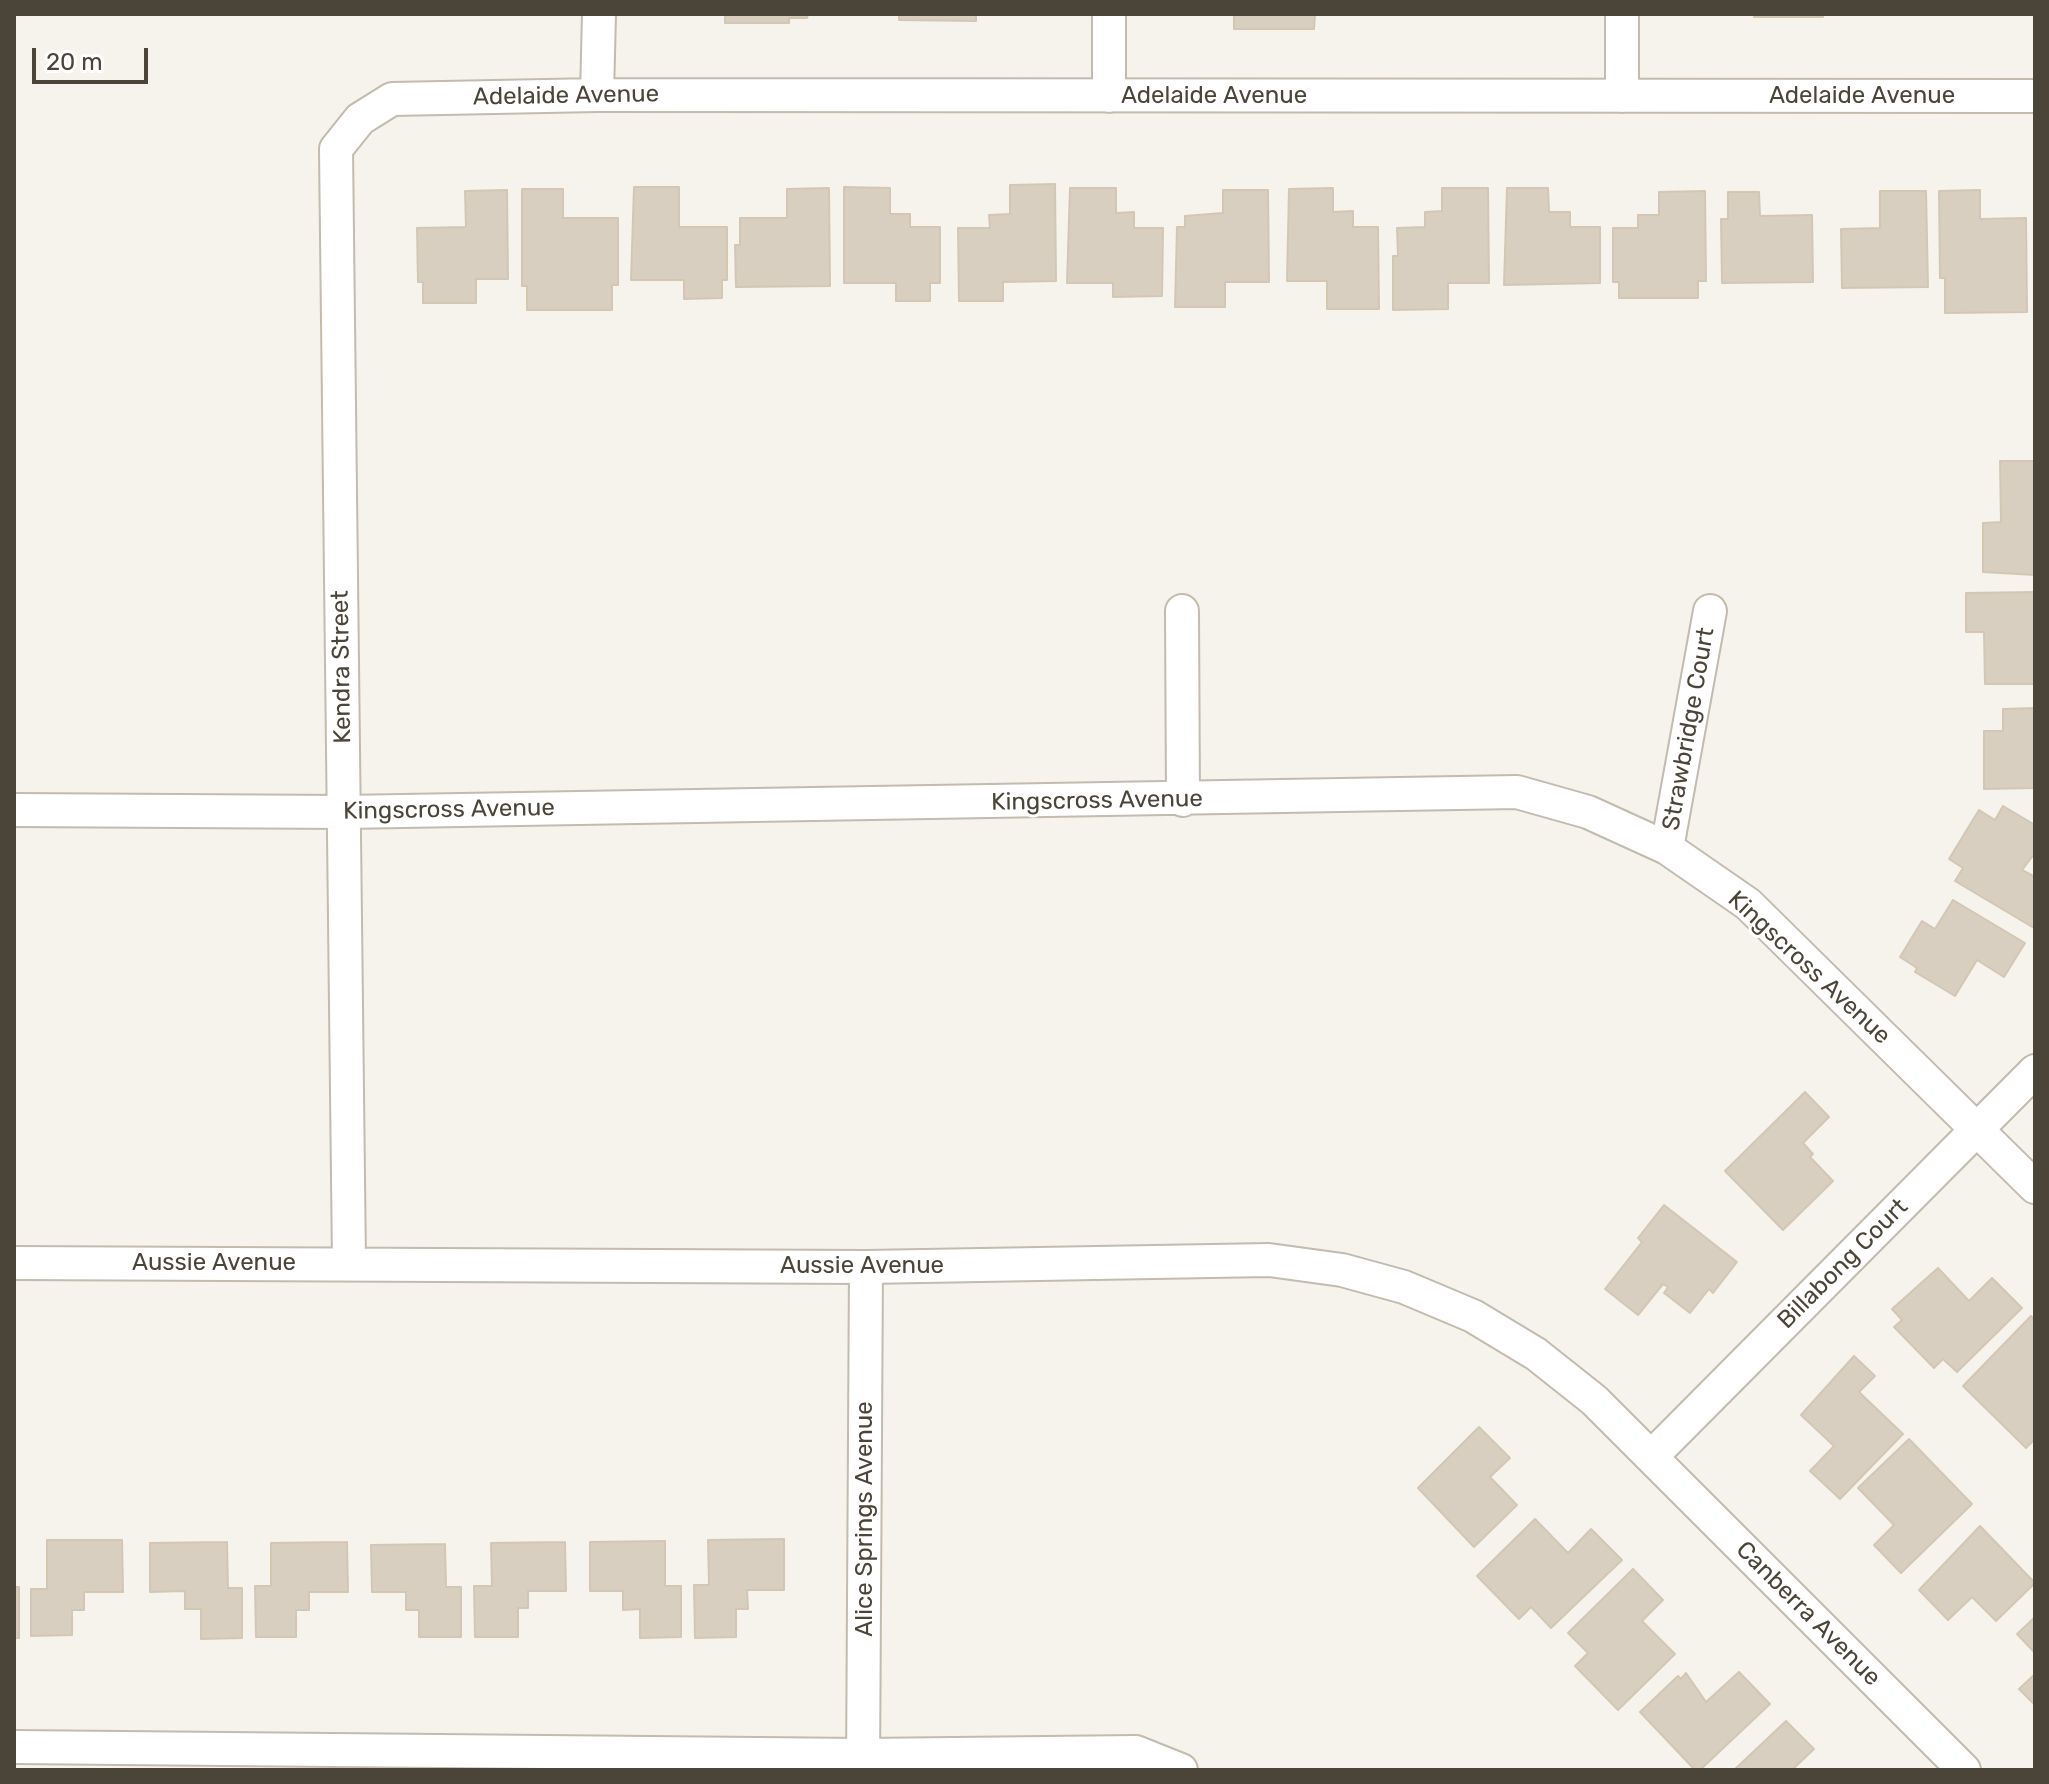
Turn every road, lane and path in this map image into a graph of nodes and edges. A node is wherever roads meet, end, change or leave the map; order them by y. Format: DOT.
graph roads {
  1 [pos="599,14"];
  2 [pos="1109,14"];
  3 [pos="1622,14"];
  4 [pos="597,95"];
  5 [pos="1109,96"];
  6 [pos="1622,96"];
  7 [pos="2035,96"];
  8 [pos="392,99"];
  9 [pos="1182,611"];
  10 [pos="1710,611"];
  11 [pos="1183,800"];
  12 [pos="14,810"];
  13 [pos="344,812"];
  14 [pos="1667,848"];
  15 [pos="2035,1071"];
  16 [pos="1977,1130"];
  17 [pos="2035,1187"];
  18 [pos="349,1262"];
  19 [pos="14,1263"];
  20 [pos="866,1267"];
  21 [pos="1651,1457"];
  22 [pos="14,1747"];
  23 [pos="863,1762"];
  24 [pos="1181,1770"];
  25 [pos="1964,1770"];
  1 -- 4 [label="street"];
  2 -- 5 [label="street"];
  3 -- 6 [label="street"];
  4 -- 5 [label="street, Adelaide Avenue"];
  4 -- 8 [label="street, Adelaide Avenue"];
  5 -- 6 [label="street, Adelaide Avenue"];
  6 -- 7 [label="street, Adelaide Avenue"];
  8 -- 13 [label="street, Kendra Street"];
  9 -- 11 [label="street"];
  10 -- 14 [label="street, Strawbridge Court"];
  11 -- 13 [label="street, Kingscross Avenue"];
  11 -- 14 [label="street, Kingscross Avenue"];
  12 -- 13 [label="street, Kingscross Avenue"];
  13 -- 18 [label="street, Kendra Street"];
  14 -- 16 [label="street, Kingscross Avenue"];
  15 -- 16 [label="street, Billabong Court"];
  16 -- 17 [label="street, Kingscross Avenue"];
  16 -- 21 [label="street, Billabong Court"];
  18 -- 19 [label="street, Aussie Avenue"];
  18 -- 20 [label="street, Aussie Avenue"];
  20 -- 21 [label="street, Aussie Avenue"];
  20 -- 23 [label="street, Alice Springs Avenue"];
  21 -- 25 [label="street, Canberra Avenue"];
  22 -- 23 [label="street"];
  23 -- 24 [label="street"];
}
